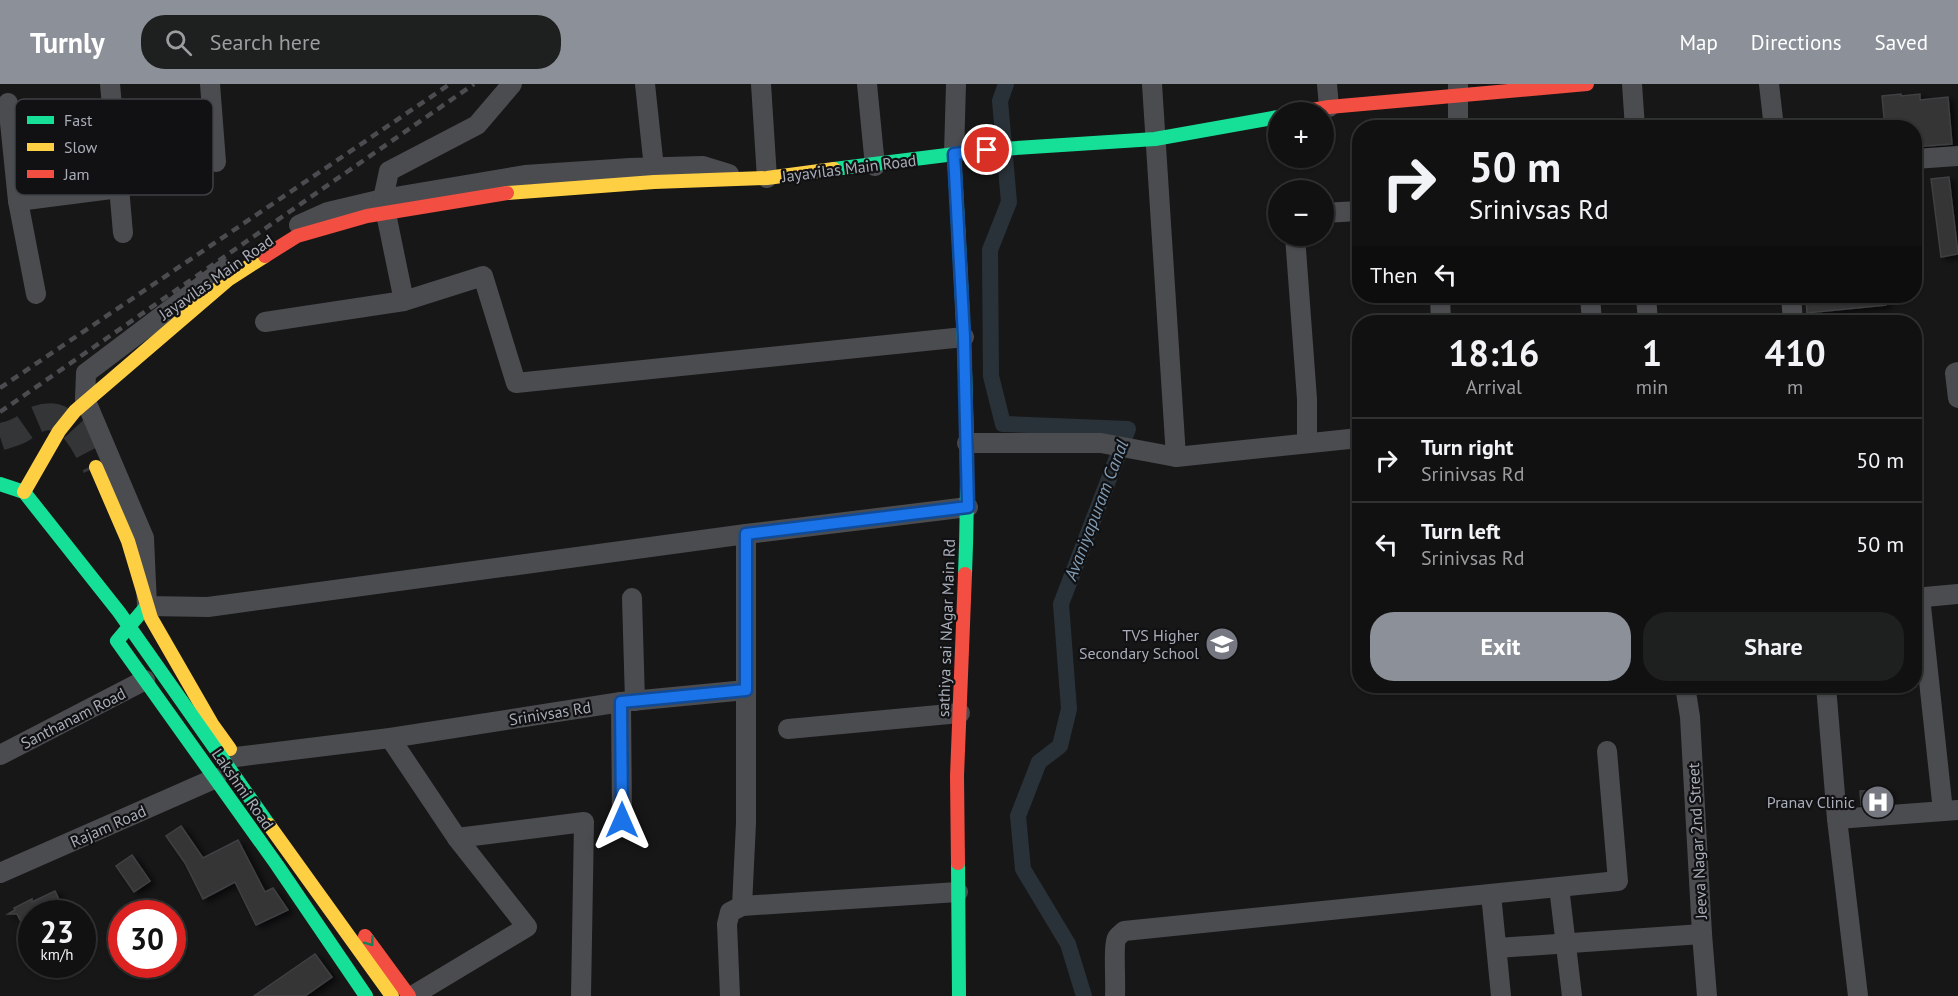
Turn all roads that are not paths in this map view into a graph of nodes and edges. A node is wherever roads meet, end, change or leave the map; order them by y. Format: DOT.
graph roads {
  1 [pos="110,84"];
  2 [pos="210,84"];
  3 [pos="512,84"];
  4 [pos="645,84"];
  5 [pos="761,84"];
  6 [pos="867,84"];
  7 [pos="956,84"];
  8 [pos="1152,84"];
  9 [pos="1327,84"];
  10 [pos="1587,84"];
  11 [pos="1632,84"];
  12 [pos="1769,84"];
  13 [pos="1458,90"];
  14 [pos="111,99"];
  15 [pos="211,99"];
  16 [pos="1329,102"];
  17 [pos="8,103"];
  18 [pos="1334,106"];
  19 [pos="1268,119"];
  20 [pos="1458,120"];
  21 [pos="1634,120"];
  22 [pos="1773,120"];
  23 [pos="213,123"];
  24 [pos="1155,139"];
  25 [pos="954,154"];
  26 [pos="1958,156"];
  27 [pos="1922,158"];
  28 [pos="216,162"];
  29 [pos="875,166"];
  30 [pos="654,168"];
  31 [pos="15,172"];
  32 [pos="767,178"];
  33 [pos="743,179"];
  34 [pos="17,195"];
  35 [pos="65,195"];
  36 [pos="120,195"];
  37 [pos="383,199"];
  38 [pos="18,201"];
  39 [pos="1352,211"];
  40 [pos="1334,212"];
  41 [pos="123,233"];
  42 [pos="1296,246"];
  43 [pos="36,294"];
  44 [pos="404,301"];
  45 [pos="265,322"];
  46 [pos="964,337"];
  47 [pos="1958,372"];
  48 [pos="1958,398"];
  49 [pos="1352,439"];
  50 [pos="967,442"];
  51 [pos="1307,443"];
  52 [pos="1176,456"];
  53 [pos="96,467"];
  54 [pos="0,484"];
  55 [pos="24,492"];
  56 [pos="968,507"];
  57 [pos="746,534"];
  58 [pos="1958,594"];
  59 [pos="1922,597"];
  60 [pos="633,598"];
  61 [pos="147,606"];
  62 [pos="1922,628"];
  63 [pos="145,680"];
  64 [pos="746,690"];
  65 [pos="1686,693"];
  66 [pos="1827,693"];
  67 [pos="628,702"];
  68 [pos="960,713"];
  69 [pos="788,729"];
  70 [pos="390,738"];
  71 [pos="1607,751"];
  72 [pos="0,755"];
  73 [pos="236,757"];
  74 [pos="216,778"];
  75 [pos="1951,810"];
  76 [pos="1837,819"];
  77 [pos="622,820"];
  78 [pos="457,838"];
  79 [pos="0,873"];
  80 [pos="1559,887"];
  81 [pos="958,892"];
  82 [pos="1491,894"];
  83 [pos="742,906"];
  84 [pos="1702,934"];
  85 [pos="1567,943"];
  86 [pos="1497,948"];
  87 [pos="366,996"];
  88 [pos="392,996"];
  89 [pos="411,996"];
  90 [pos="581,996"];
  91 [pos="730,996"];
  92 [pos="959,996"];
  93 [pos="1115,996"];
  94 [pos="1501,996"];
  95 [pos="1572,996"];
  96 [pos="1707,996"];
  97 [pos="1858,996"];
  1 -- 14 [label="street"];
  2 -- 15 [label="street"];
  3 -- 37 [label="street"];
  4 -- 30 [label="street"];
  5 -- 32 [label="street"];
  6 -- 29 [label="street"];
  7 -- 25 [label="street"];
  8 -- 24 [label="street"];
  9 -- 16 [label="street"];
  10 -- 13 [label="street"];
  11 -- 21 [label="street"];
  12 -- 22 [label="street"];
  13 -- 18 [label="street"];
  13 -- 20 [label="street"];
  17 -- 31 [label="street"];
  19 -- 24 [label="street, Jayavilas Main Road"];
  23 -- 28 [label="street"];
  24 -- 25 [label="street, Jayavilas Main Road"];
  24 -- 52 [label="street"];
  25 -- 29 [label="street, Jayavilas Main Road"];
  25 -- 46 [label="street, sathiya sai NAgar Main Rd"];
  26 -- 27 [label="street"];
  29 -- 32 [label="street, Jayavilas Main Road"];
  30 -- 33 [label="street, Jayavilas Main Road"];
  30 -- 37 [label="street, Jayavilas Main Road"];
  32 -- 33 [label="street, Jayavilas Main Road"];
  33 -- 55 [label="street, Jayavilas Main Road, bridge"];
  34 -- 38 [label="street"];
  35 -- 38 [label="street"];
  36 -- 41 [label="street"];
  37 -- 44 [label="street"];
  37 -- 61 [label="street, Jayavilas Main Road"];
  38 -- 43 [label="street"];
  39 -- 40 [label="street"];
  42 -- 51 [label="street"];
  44 -- 45 [label="street"];
  44 -- 46 [label="street"];
  46 -- 50 [label="street, sathiya sai NAgar Main Rd"];
  47 -- 48 [label="street"];
  49 -- 51 [label="street"];
  50 -- 52 [label="street"];
  50 -- 56 [label="street, sathiya sai NAgar Main Rd"];
  51 -- 52 [label="street"];
  53 -- 61 [label="street, Lakshmi Road"];
  54 -- 55 [label="street, bridge"];
  55 -- 88 [label="street, bridge"];
  56 -- 57 [label="street"];
  56 -- 68 [label="street, sathiya sai NAgar Main Rd"];
  57 -- 61 [label="street"];
  57 -- 64 [label="street"];
  58 -- 59 [label="street"];
  60 -- 67 [label="street"];
  61 -- 63 [label="street, Lakshmi Road"];
  61 -- 73 [label="street, Lakshmi Road"];
  62 -- 75 [label="street"];
  63 -- 72 [label="street, Santhanam Road"];
  63 -- 74 [label="street, Lakshmi Road"];
  64 -- 67 [label="street, Srinivsas Rd"];
  64 -- 83 [label="street"];
  65 -- 84 [label="street, Jeeva Nagar 2nd Street"];
  66 -- 76 [label="street"];
  67 -- 70 [label="street, Srinivsas Rd"];
  67 -- 77 [label="street"];
  68 -- 69 [label="street"];
  68 -- 81 [label="street, sathiya sai NAgar Main Rd"];
  70 -- 73 [label="street, Srinivsas Rd"];
  70 -- 78 [label="street"];
  71 -- 80 [label="street"];
  73 -- 89 [label="street, Lakshmi Road, one-way"];
  74 -- 79 [label="street, Rajam Road"];
  74 -- 87 [label="street, Lakshmi Road"];
  75 -- 76 [label="street"];
  76 -- 97 [label="street"];
  78 -- 89 [label="street"];
  78 -- 90 [label="street"];
  80 -- 82 [label="street"];
  80 -- 85 [label="street"];
  81 -- 83 [label="street"];
  81 -- 92 [label="street, sathiya sai NAgar Main Rd"];
  82 -- 86 [label="street"];
  82 -- 93 [label="street"];
  83 -- 91 [label="street"];
  84 -- 85 [label="street"];
  84 -- 96 [label="street, Jeeva Nagar 2nd Street"];
  85 -- 86 [label="street"];
  85 -- 95 [label="street"];
  86 -- 94 [label="street"];
}
